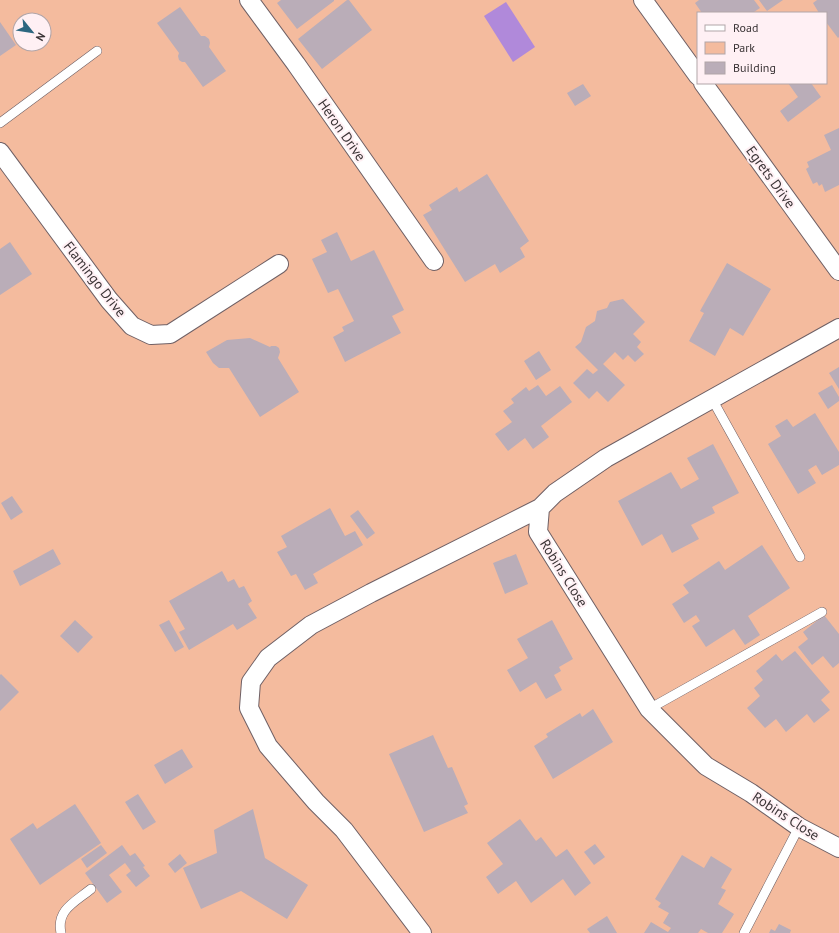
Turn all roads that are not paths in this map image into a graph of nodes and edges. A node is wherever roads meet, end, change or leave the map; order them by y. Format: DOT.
graph roads {
  1 [pos="249,0"];
  2 [pos="643,0"];
  3 [pos="97,51"];
  4 [pos="697,75"];
  5 [pos="704,84"];
  6 [pos="0,123"];
  7 [pos="0,152"];
  8 [pos="434,261"];
  9 [pos="279,264"];
  10 [pos="839,271"];
  11 [pos="839,328"];
  12 [pos="712,399"];
  13 [pos="540,508"];
  14 [pos="800,557"];
  15 [pos="822,612"];
  16 [pos="649,709"];
  17 [pos="798,827"];
  18 [pos="839,848"];
  19 [pos="91,889"];
  20 [pos="61,933"];
  21 [pos="422,933"];
  22 [pos="744,933"];
  1 -- 8 [label="street, Heron Drive"];
  2 -- 4 [label="street"];
  3 -- 6 [label="lane"];
  5 -- 10 [label="street, Egrets Drive"];
  7 -- 9 [label="street, Flamingo Drive"];
  11 -- 12 [label="street"];
  12 -- 13 [label="street"];
  12 -- 14 [label="lane"];
  13 -- 16 [label="street, Robins Close"];
  13 -- 21 [label="street"];
  15 -- 16 [label="lane"];
  16 -- 17 [label="street, Robins Close"];
  17 -- 18 [label="street, Robins Close"];
  17 -- 22 [label="lane"];
  19 -- 20 [label="lane"];
}
